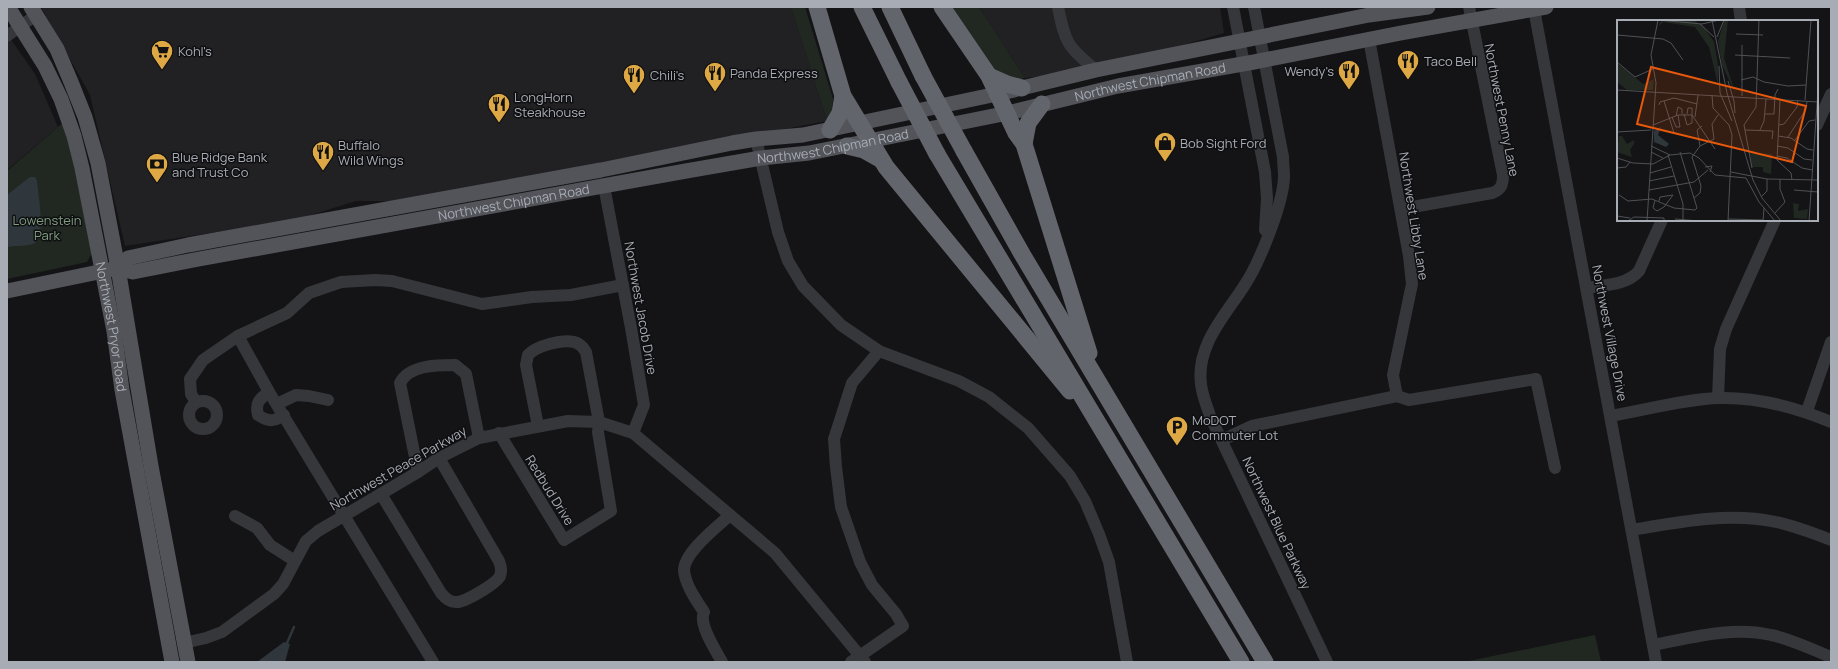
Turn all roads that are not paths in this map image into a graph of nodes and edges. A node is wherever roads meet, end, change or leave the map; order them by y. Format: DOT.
graph roads {
  1 [pos="8,7"];
  2 [pos="817,7"];
  3 [pos="862,7"];
  4 [pos="890,7"];
  5 [pos="942,7"];
  6 [pos="1058,7"];
  7 [pos="1233,7"];
  8 [pos="1254,7"];
  9 [pos="1428,7"];
  10 [pos="1740,7"];
  11 [pos="1540,8"];
  12 [pos="33,11"];
  13 [pos="1470,14"];
  14 [pos="1741,20"];
  15 [pos="19,26"];
  16 [pos="7,36"];
  17 [pos="1260,37"];
  18 [pos="1369,39"];
  19 [pos="1239,41"];
  20 [pos="1265,60"];
  21 [pos="1243,64"];
  22 [pos="1096,70"];
  23 [pos="990,76"];
  24 [pos="1022,88"];
  25 [pos="997,94"];
  26 [pos="1831,94"];
  27 [pos="843,96"];
  28 [pos="1042,104"];
  29 [pos="1008,113"];
  30 [pos="859,123"];
  31 [pos="1818,123"];
  32 [pos="830,130"];
  33 [pos="756,139"];
  34 [pos="869,142"];
  35 [pos="1024,144"];
  36 [pos="847,146"];
  37 [pos="761,158"];
  38 [pos="881,159"];
  39 [pos="629,164"];
  40 [pos="604,186"];
  41 [pos="1401,209"];
  42 [pos="1662,221"];
  43 [pos="1775,221"];
  44 [pos="303,224"];
  45 [pos="275,245"];
  46 [pos="1264,245"];
  47 [pos="118,268"];
  48 [pos="103,272"];
  49 [pos="623,285"];
  50 [pos="1587,288"];
  51 [pos="7,291"];
  52 [pos="238,336"];
  53 [pos="1831,342"];
  54 [pos="879,351"];
  55 [pos="1102,388"];
  56 [pos="269,392"];
  57 [pos="1397,396"];
  58 [pos="1718,398"];
  59 [pos="328,400"];
  60 [pos="196,402"];
  61 [pos="278,404"];
  62 [pos="1807,412"];
  63 [pos="284,415"];
  64 [pos="1611,416"];
  65 [pos="1093,419"];
  66 [pos="599,422"];
  67 [pos="1831,422"];
  68 [pos="538,426"];
  69 [pos="499,433"];
  70 [pos="633,433"];
  71 [pos="480,438"];
  72 [pos="1222,440"];
  73 [pos="439,458"];
  74 [pos="1555,468"];
  75 [pos="418,472"];
  76 [pos="381,494"];
  77 [pos="344,515"];
  78 [pos="730,515"];
  79 [pos="235,516"];
  80 [pos="1632,530"];
  81 [pos="1831,540"];
  82 [pos="152,552"];
  83 [pos="295,561"];
  84 [pos="177,605"];
  85 [pos="184,643"];
  86 [pos="1653,645"];
  87 [pos="1831,657"];
  88 [pos="859,660"];
  89 [pos="172,662"];
  90 [pos="188,662"];
  91 [pos="434,662"];
  92 [pos="722,662"];
  93 [pos="1127,662"];
  94 [pos="1241,662"];
  95 [pos="1265,662"];
  96 [pos="1327,662"];
  97 [pos="1656,662"];
  1 -- 15 [label="main road, Northwest Pryor Road"];
  2 -- 27 [label="highway"];
  3 -- 65 [label="highway, bridge"];
  4 -- 55 [label="highway, bridge"];
  5 -- 23 [label="highway"];
  6 -- 22 [label="street"];
  7 -- 19 [label="street, Northwest Blue Parkway"];
  8 -- 17 [label="street, Northwest Blue Parkway"];
  9 -- 17 [label="main road, Northwest Chipman Road"];
  10 -- 14 [label="street"];
  11 -- 13 [label="main road, Northwest Chipman Road"];
  11 -- 50 [label="street, Northwest Village Drive"];
  12 -- 15 [label="street"];
  12 -- 47 [label="main road, Northwest Pryor Road"];
  13 -- 18 [label="main road, Northwest Chipman Road"];
  13 -- 41 [label="street, Northwest Penny Lane"];
  15 -- 16 [label="street"];
  15 -- 48 [label="main road, Northwest Pryor Road"];
  17 -- 19 [label="main road, Northwest Chipman Road"];
  17 -- 20 [label="street, Northwest Blue Parkway"];
  18 -- 20 [label="main road, Northwest Chipman Road"];
  18 -- 41 [label="street, Northwest Libby Lane"];
  19 -- 21 [label="street, Northwest Blue Parkway"];
  19 -- 22 [label="main road, Northwest Chipman Road"];
  20 -- 21 [label="main road, Northwest Chipman Road"];
  20 -- 46 [label="street, Northwest Blue Parkway"];
  21 -- 28 [label="main road, Northwest Chipman Road"];
  21 -- 46 [label="street, Northwest Blue Parkway"];
  22 -- 24 [label="main road, Northwest Chipman Road"];
  23 -- 24 [label="highway"];
  23 -- 25 [label="highway"];
  24 -- 25 [label="main road, Northwest Chipman Road"];
  25 -- 29 [label="highway"];
  25 -- 30 [label="main road, Northwest Chipman Road"];
  26 -- 31 [label="street"];
  27 -- 30 [label="highway"];
  27 -- 32 [label="highway"];
  28 -- 29 [label="main road, Northwest Chipman Road"];
  28 -- 35 [label="highway"];
  29 -- 34 [label="main road, Northwest Chipman Road"];
  29 -- 35 [label="highway"];
  30 -- 32 [label="main road, Northwest Chipman Road"];
  30 -- 34 [label="highway"];
  32 -- 33 [label="main road, Northwest Chipman Road"];
  33 -- 37 [label="street"];
  33 -- 39 [label="main road, Northwest Chipman Road"];
  34 -- 36 [label="main road, Northwest Chipman Road"];
  34 -- 38 [label="highway"];
  35 -- 55 [label="highway"];
  36 -- 37 [label="main road, Northwest Chipman Road"];
  36 -- 38 [label="highway"];
  37 -- 40 [label="main road, Northwest Chipman Road"];
  37 -- 54 [label="street"];
  38 -- 65 [label="highway"];
  39 -- 40 [label="main road"];
  39 -- 44 [label="main road, Northwest Chipman Road"];
  40 -- 45 [label="main road, Northwest Chipman Road"];
  40 -- 49 [label="street, Northwest Jacob Drive"];
  41 -- 57 [label="street, Northwest Libby Lane"];
  42 -- 50 [label="street"];
  43 -- 58 [label="street"];
  44 -- 45 [label="main road"];
  44 -- 47 [label="main road, Northwest Chipman Road"];
  45 -- 47 [label="main road, Northwest Chipman Road"];
  46 -- 72 [label="street, Northwest Blue Parkway"];
  47 -- 48 [label="main road, Northwest Chipman Road"];
  47 -- 84 [label="main road, Northwest Pryor Road"];
  48 -- 51 [label="main road, Northwest Chipman Road"];
  48 -- 82 [label="main road, Northwest Pryor Road"];
  49 -- 52 [label="street"];
  49 -- 70 [label="street, Northwest Jacob Drive"];
  50 -- 64 [label="street, Northwest Village Drive"];
  52 -- 56 [label="street"];
  52 -- 60 [label="street"];
  53 -- 62 [label="street"];
  54 -- 88 [label="street"];
  54 -- 93 [label="street"];
  55 -- 95 [label="highway"];
  56 -- 61 [label="street"];
  56 -- 63 [label="street"];
  57 -- 72 [label="street"];
  57 -- 74 [label="street"];
  58 -- 62 [label="street"];
  58 -- 64 [label="street"];
  59 -- 61 [label="street"];
  61 -- 63 [label="street"];
  62 -- 67 [label="street"];
  63 -- 77 [label="street"];
  64 -- 80 [label="street, Northwest Village Drive"];
  65 -- 94 [label="highway"];
  66 -- 68 [label="street, Northwest Peace Parkway"];
  66 -- 68 [label="street"];
  66 -- 69 [label="street, Redbud Drive"];
  66 -- 70 [label="street, Northwest Peace Parkway"];
  68 -- 69 [label="street, Northwest Peace Parkway"];
  69 -- 71 [label="street, Northwest Peace Parkway"];
  70 -- 78 [label="street, Northwest Peace Parkway"];
  71 -- 73 [label="street, Northwest Peace Parkway"];
  71 -- 75 [label="street"];
  72 -- 96 [label="street, Northwest Blue Parkway"];
  73 -- 75 [label="street, Northwest Peace Parkway"];
  73 -- 76 [label="street"];
  75 -- 76 [label="street, Northwest Peace Parkway"];
  76 -- 77 [label="street, Northwest Peace Parkway"];
  77 -- 83 [label="street, Northwest Peace Parkway"];
  77 -- 91 [label="street"];
  78 -- 88 [label="street, Northwest Peace Parkway"];
  78 -- 92 [label="street"];
  79 -- 83 [label="street"];
  80 -- 81 [label="street"];
  80 -- 86 [label="street, Northwest Village Drive"];
  82 -- 84 [label="main road"];
  82 -- 89 [label="main road, Northwest Pryor Road"];
  83 -- 85 [label="street, Northwest Peace Parkway"];
  84 -- 85 [label="main road, Northwest Pryor Road"];
  85 -- 90 [label="main road, Northwest Pryor Road"];
  86 -- 87 [label="street"];
  86 -- 97 [label="street, Northwest Village Drive"];
}
